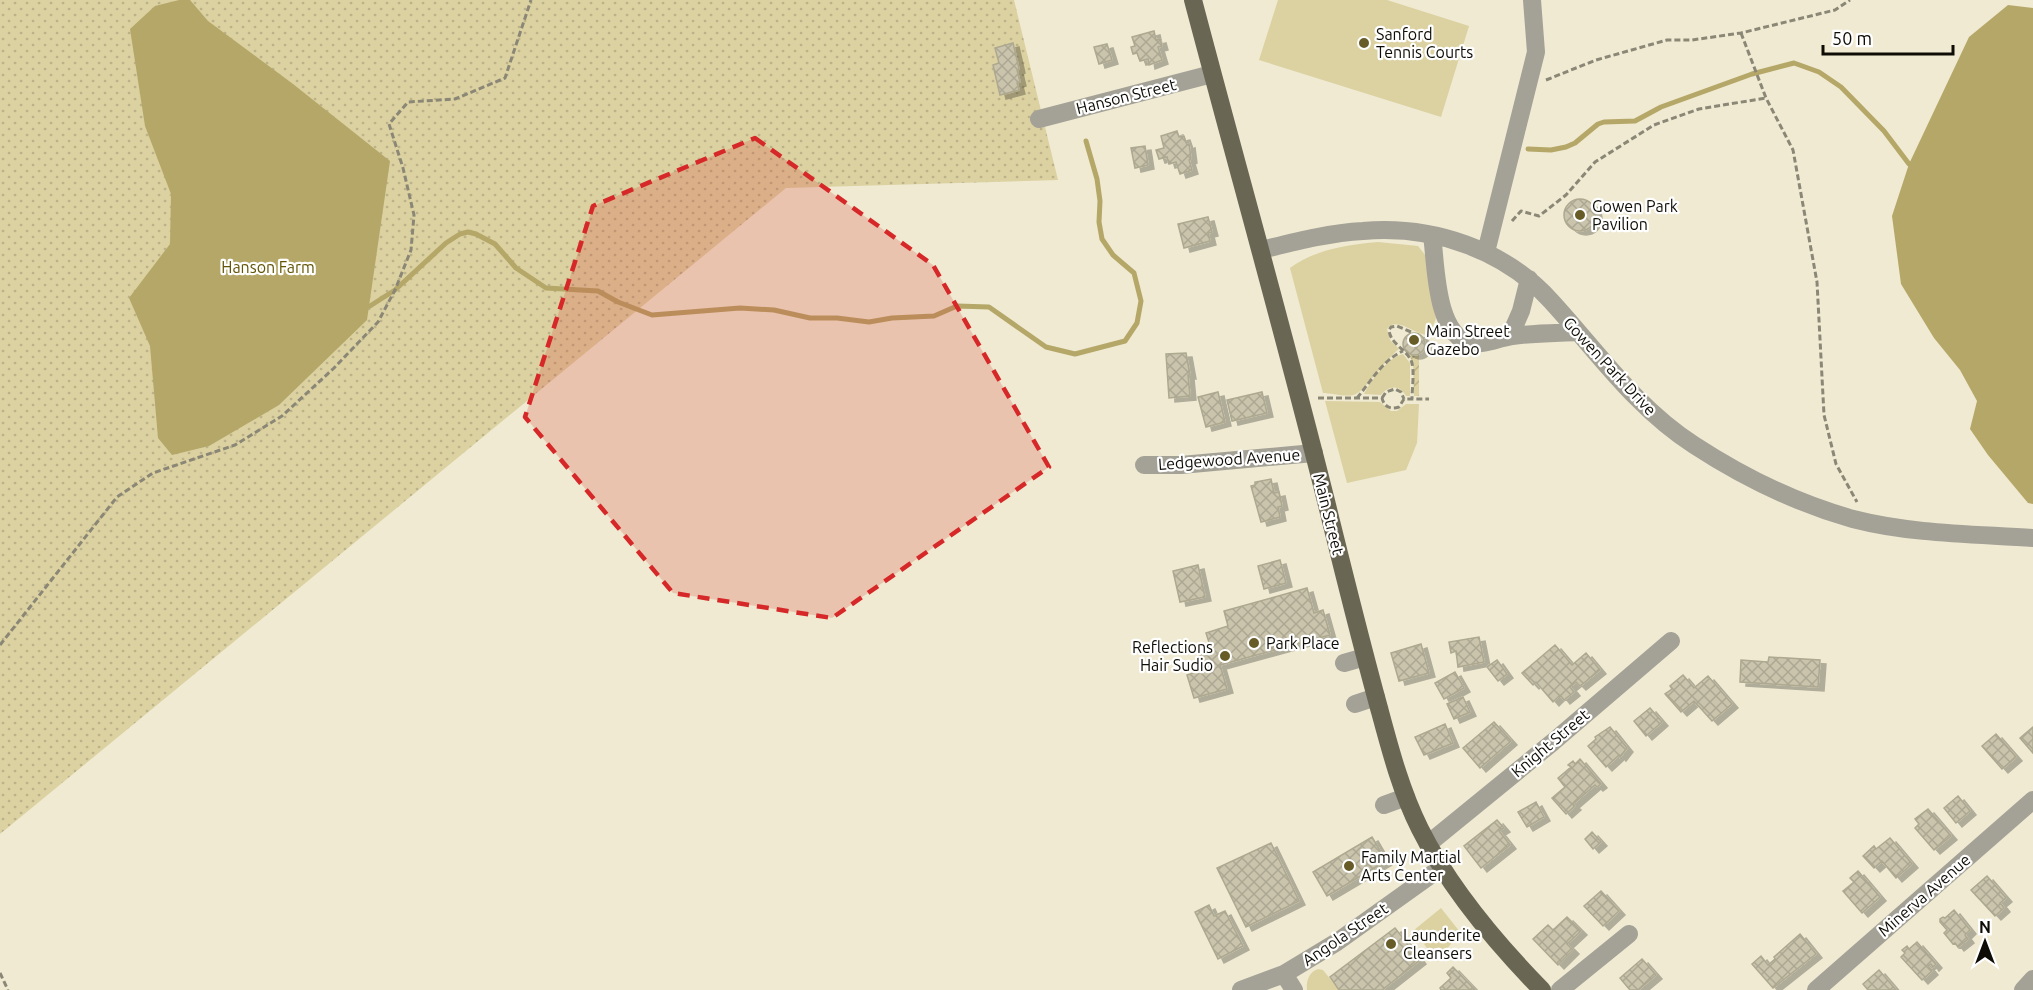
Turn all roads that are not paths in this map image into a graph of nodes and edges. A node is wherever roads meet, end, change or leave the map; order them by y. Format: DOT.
graph roads {
  1 [pos="1193,0"];
  2 [pos="1532,0"];
  3 [pos="1212,74"];
  4 [pos="1039,119"];
  5 [pos="1432,235"];
  6 [pos="1261,250"];
  7 [pos="1486,252"];
  8 [pos="1529,279"];
  9 [pos="1577,332"];
  10 [pos="1510,336"];
  11 [pos="1314,453"];
  12 [pos="1144,465"];
  13 [pos="2033,538"];
  14 [pos="1671,641"];
  15 [pos="1365,657"];
  16 [pos="1344,663"];
  17 [pos="1376,697"];
  18 [pos="1355,704"];
  19 [pos="1406,797"];
  20 [pos="2033,800"];
  21 [pos="1384,805"];
  22 [pos="1428,844"];
  23 [pos="1442,867"];
  24 [pos="1629,934"];
  25 [pos="1284,974"];
  26 [pos="2033,979"];
  27 [pos="1241,990"];
  28 [pos="1294,990"];
  29 [pos="1542,990"];
  30 [pos="1560,990"];
  31 [pos="1816,990"];
  32 [pos="2024,990"];
  1 -- 3 [label="main road, Main Street"];
  2 -- 7 [label="street"];
  3 -- 4 [label="street, Hanson Street"];
  3 -- 6 [label="main road, Main Street"];
  5 -- 6 [label="street, Gowen Park Drive"];
  5 -- 7 [label="street, Gowen Park Drive"];
  5 -- 10 [label="street"];
  6 -- 11 [label="main road, Main Street"];
  7 -- 8 [label="street, Gowen Park Drive"];
  8 -- 9 [label="street, Gowen Park Drive"];
  8 -- 10 [label="street"];
  9 -- 10 [label="street"];
  9 -- 13 [label="street, Gowen Park Drive"];
  11 -- 12 [label="street, Ledgewood Avenue"];
  11 -- 15 [label="main road, Main Street"];
  14 -- 22 [label="street, Knight Street"];
  15 -- 16 [label="street"];
  15 -- 17 [label="main road, Main Street"];
  17 -- 18 [label="street"];
  17 -- 19 [label="main road, Main Street"];
  19 -- 21 [label="street"];
  19 -- 22 [label="main road, Main Street"];
  20 -- 31 [label="street, Minerva Avenue"];
  22 -- 23 [label="main road, Main Street"];
  23 -- 25 [label="street, Angola Street"];
  23 -- 29 [label="main road, Main Street"];
  24 -- 30 [label="street"];
  25 -- 27 [label="street, Angola Street"];
  25 -- 28 [label="street"];
  26 -- 32 [label="street"];
}
